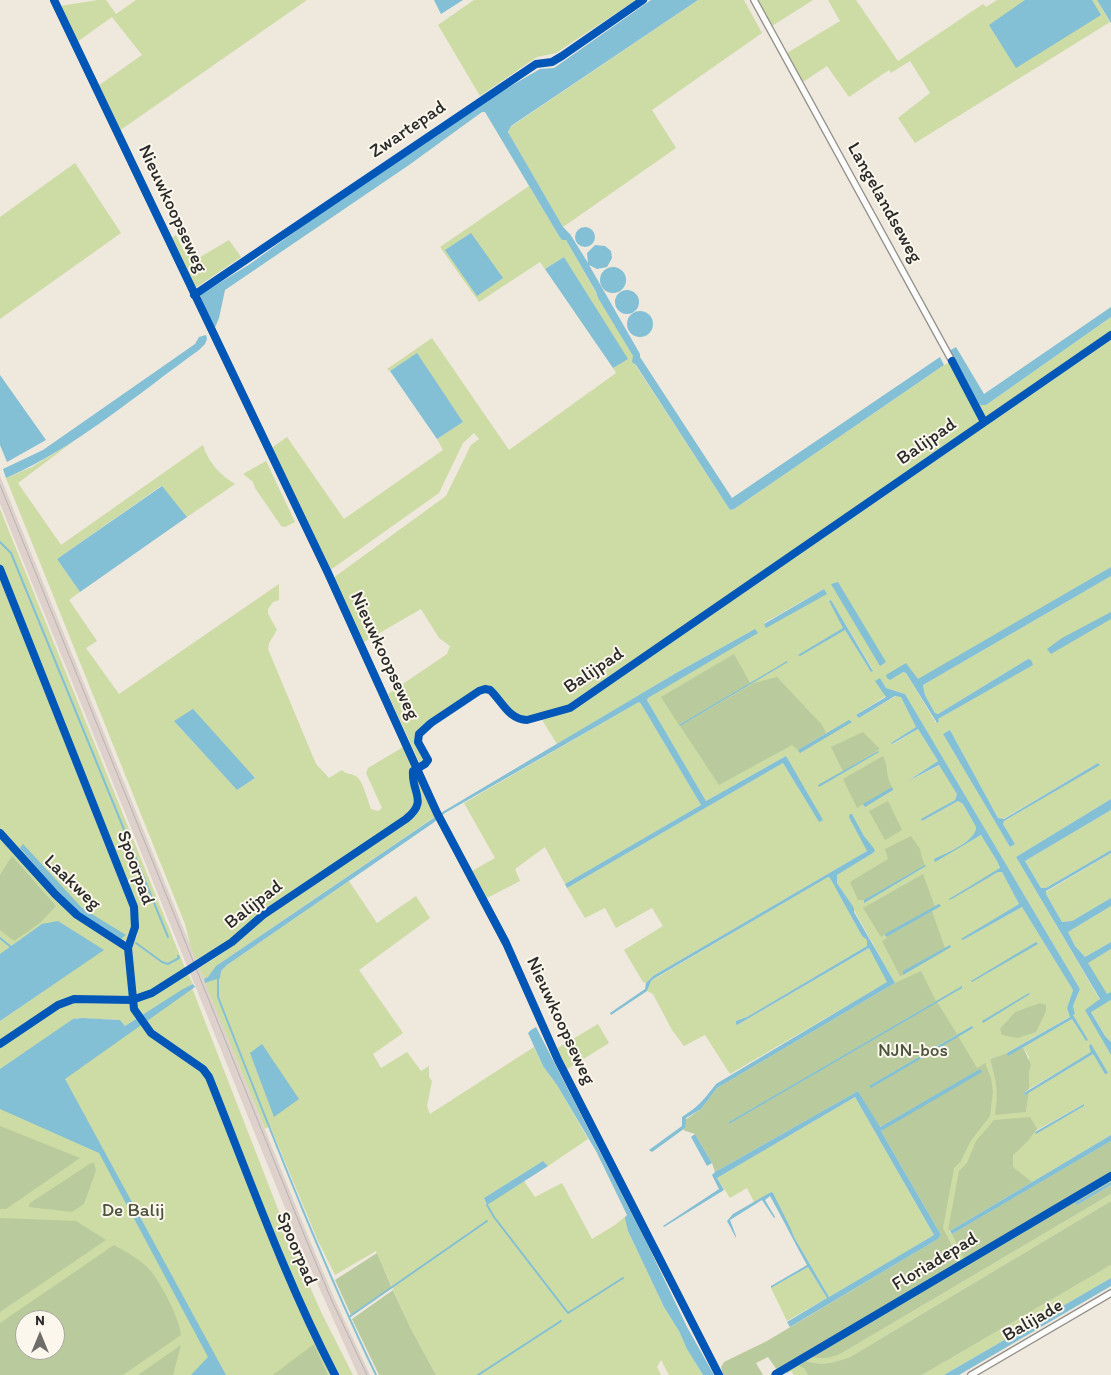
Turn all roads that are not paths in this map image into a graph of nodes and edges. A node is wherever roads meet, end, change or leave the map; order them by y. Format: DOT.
graph roads {
  1 [pos="54,0"];
  2 [pos="754,0"];
  3 [pos="952,361"];
  4 [pos="1111,1293"];
  5 [pos="719,1375"];
  6 [pos="971,1375"];
  1 -- 5 [label="street, Nieuwkoopseweg"];
  2 -- 3 [label="street, Langelandseweg"];
  4 -- 6 [label="street, Balijade"];
}
